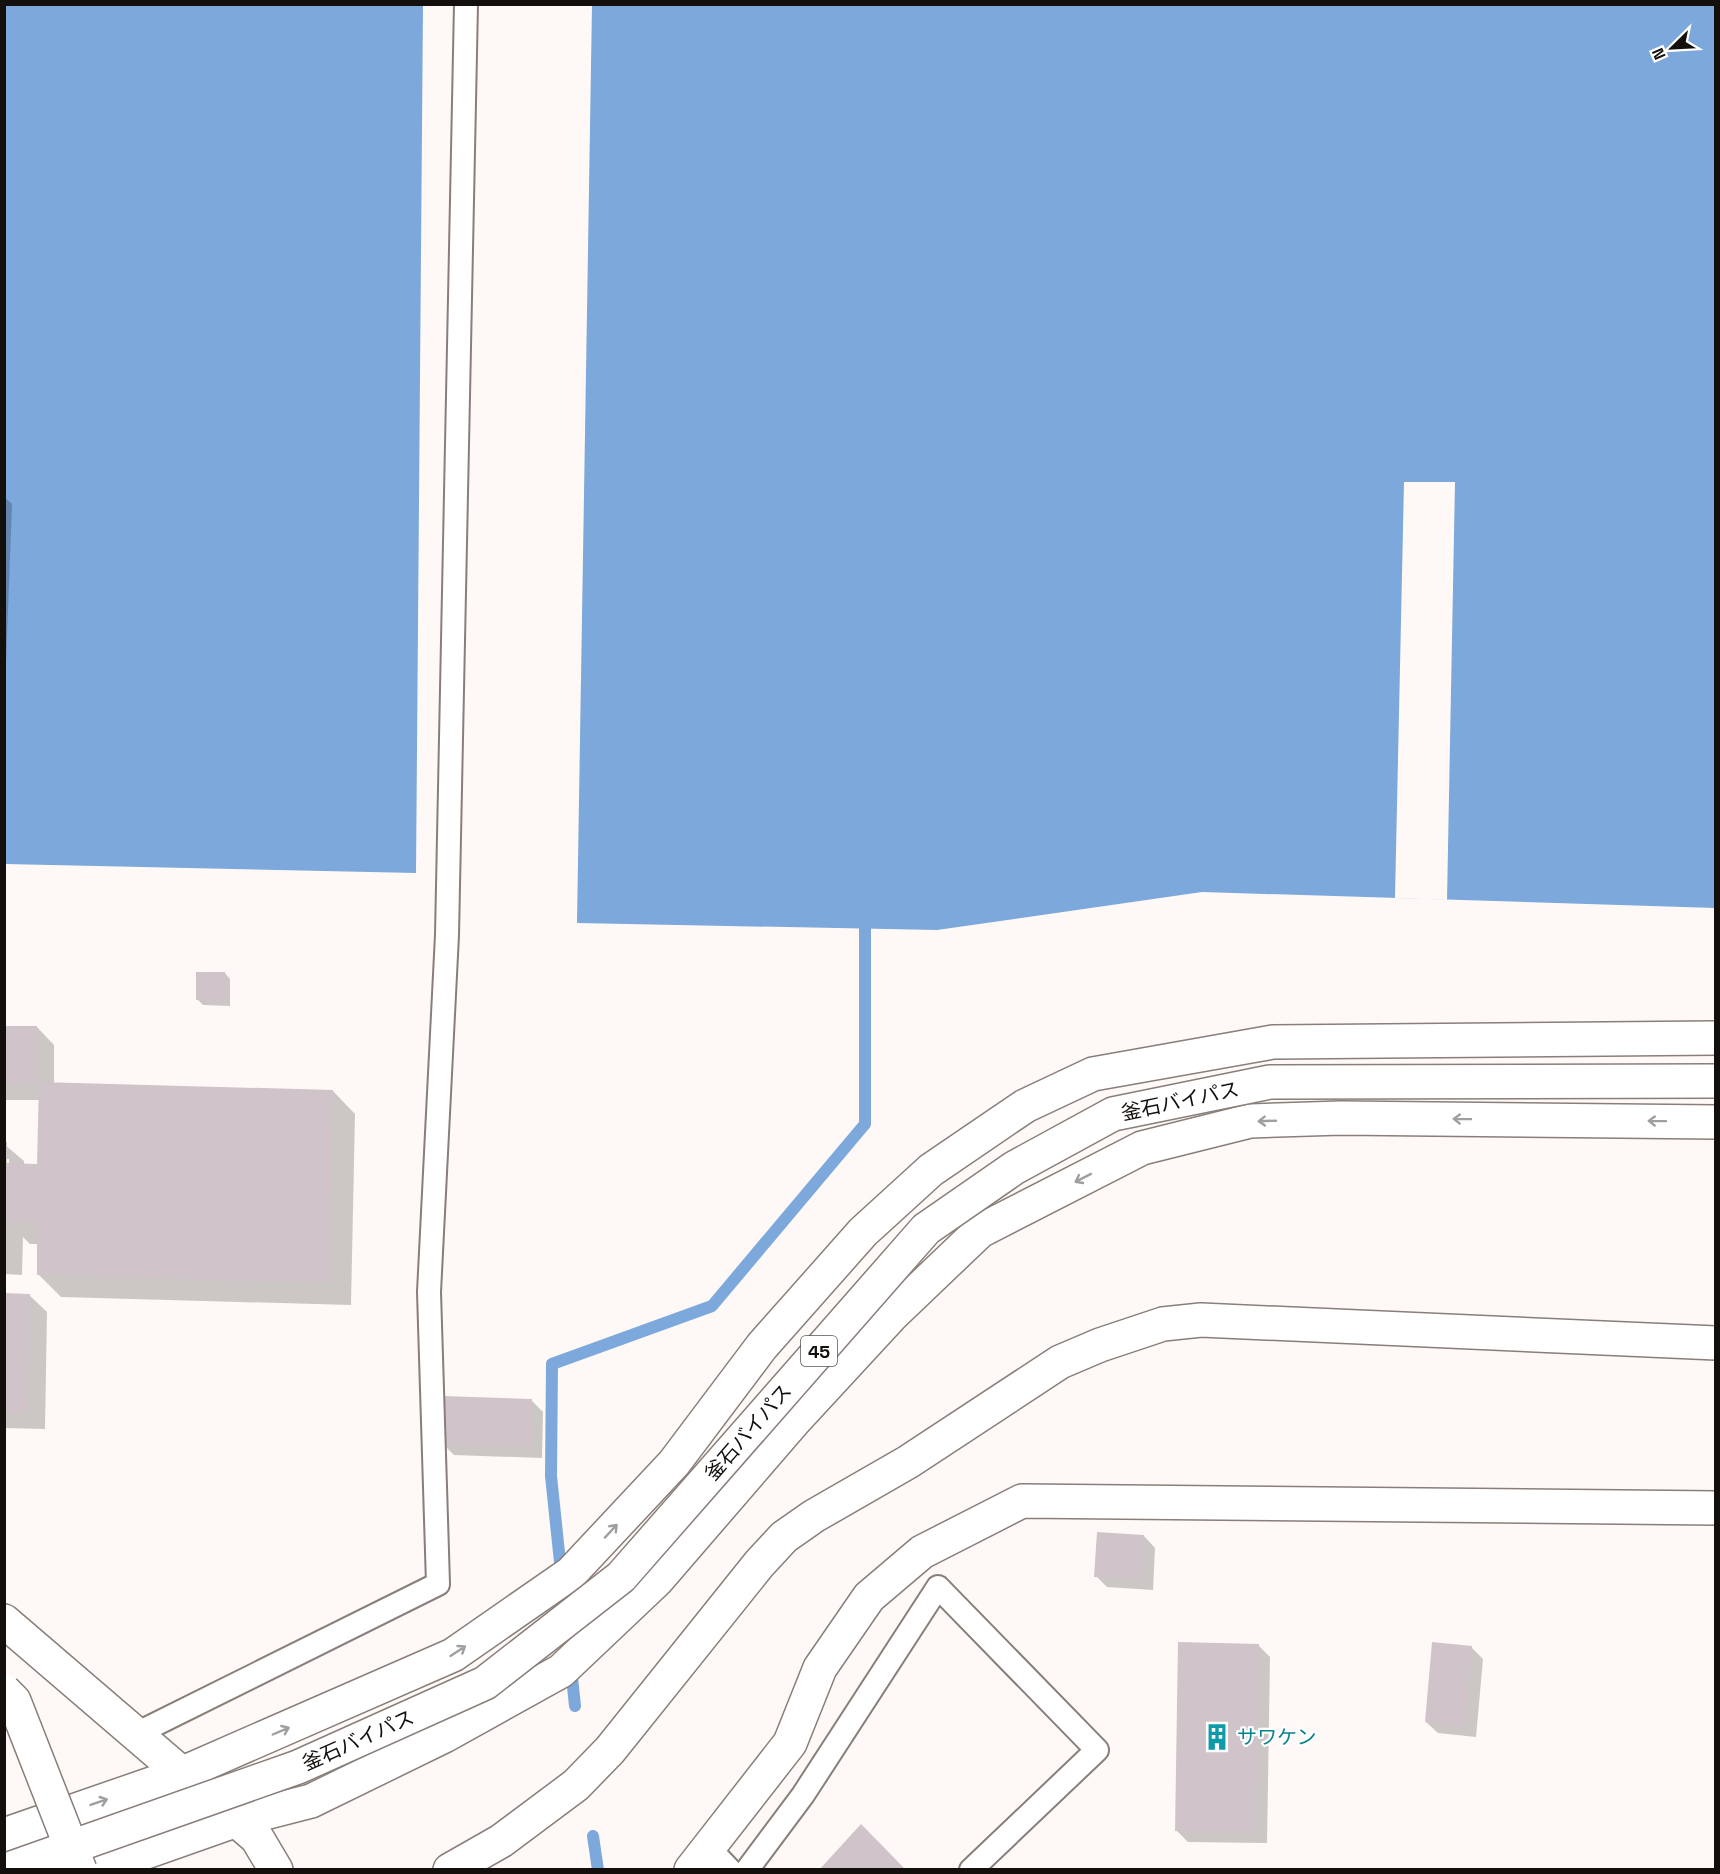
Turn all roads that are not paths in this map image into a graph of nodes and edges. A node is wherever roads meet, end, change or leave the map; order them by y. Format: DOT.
graph roads {
  1 [pos="466,4"];
  2 [pos="1716,1038"];
  3 [pos="1716,1081"];
  4 [pos="1716,1122"];
  5 [pos="1716,1343"];
  6 [pos="1716,1508"];
  7 [pos="4,1621"];
  8 [pos="4,1691"];
  9 [pos="138,1734"];
  10 [pos="183,1773"];
  11 [pos="237,1820"];
  12 [pos="4,1835"];
  13 [pos="710,1862"];
  14 [pos="6,1869"];
  15 [pos="80,1869"];
  16 [pos="95,1869"];
  17 [pos="276,1869"];
  18 [pos="450,1869"];
  19 [pos="747,1869"];
  20 [pos="971,1869"];
  1 -- 9 [label="lane"];
  10 -- 2 [label="main road, one-way"];
  3 -- 14 [label="main road, 釜石バイパス / 45, bridge"];
  4 -- 11 [label="main road, one-way"];
  5 -- 18 [label="main road"];
  6 -- 13 [label="main road"];
  7 -- 9 [label="main road"];
  8 -- 15 [label="main road, bridge"];
  9 -- 10 [label="main road"];
  10 -- 11 [label="main road"];
  12 -- 10 [label="main road, one-way"];
  11 -- 16 [label="main road"];
  11 -- 17 [label="main road"];
  19 -- 20 [label="lane"];
}
